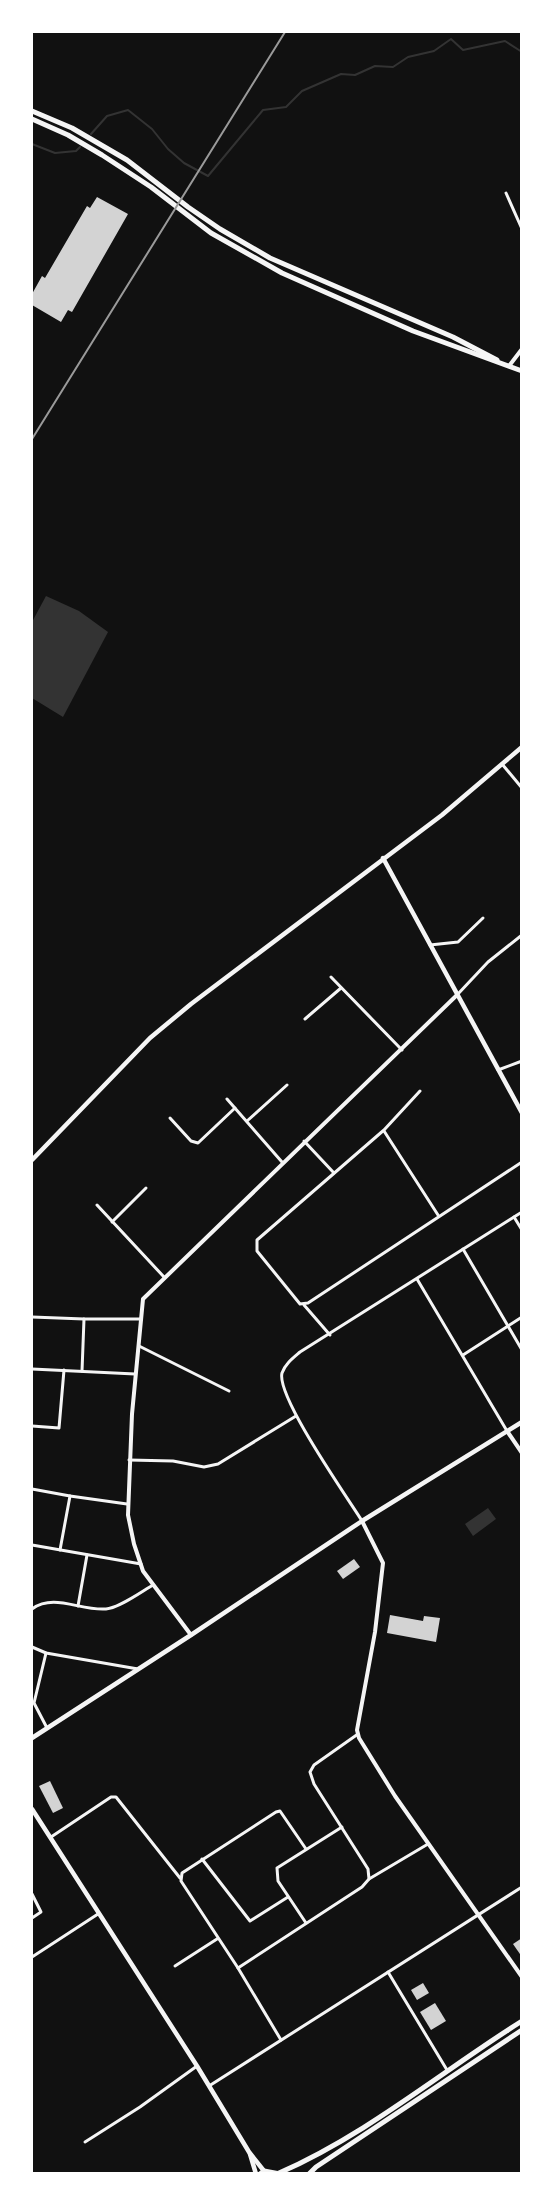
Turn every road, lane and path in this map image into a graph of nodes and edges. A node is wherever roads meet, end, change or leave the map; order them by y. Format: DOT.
graph roads {
  1 [pos="32,111"];
  2 [pos="32,119"];
  3 [pos="506,193"];
  4 [pos="522,229"];
  5 [pos="522,349"];
  6 [pos="509,367"];
  7 [pos="522,371"];
  8 [pos="522,747"];
  9 [pos="502,764"];
  10 [pos="522,788"];
  11 [pos="383,858"];
  12 [pos="483,918"];
  13 [pos="522,935"];
  14 [pos="430,945"];
  15 [pos="331,977"];
  16 [pos="341,988"];
  17 [pos="457,995"];
  18 [pos="305,1019"];
  19 [pos="402,1050"];
  20 [pos="522,1061"];
  21 [pos="498,1070"];
  22 [pos="287,1085"];
  23 [pos="420,1091"];
  24 [pos="227,1099"];
  25 [pos="235,1108"];
  26 [pos="522,1113"];
  27 [pos="170,1119"];
  28 [pos="247,1121"];
  29 [pos="384,1130"];
  30 [pos="304,1141"];
  31 [pos="32,1160"];
  32 [pos="282,1162"];
  33 [pos="522,1162"];
  34 [pos="334,1173"];
  35 [pos="146,1188"];
  36 [pos="97,1205"];
  37 [pos="522,1212"];
  38 [pos="438,1215"];
  39 [pos="514,1217"];
  40 [pos="112,1222"];
  41 [pos="522,1230"];
  42 [pos="463,1250"];
  43 [pos="164,1277"];
  44 [pos="417,1279"];
  45 [pos="304,1305"];
  46 [pos="32,1317"];
  47 [pos="522,1317"];
  48 [pos="84,1319"];
  49 [pos="140,1319"];
  50 [pos="508,1327"];
  51 [pos="330,1335"];
  52 [pos="137,1346"];
  53 [pos="522,1350"];
  54 [pos="463,1355"];
  55 [pos="32,1369"];
  56 [pos="64,1370"];
  57 [pos="82,1371"];
  58 [pos="135,1374"];
  59 [pos="229,1391"];
  60 [pos="296,1416"];
  61 [pos="522,1422"];
  62 [pos="32,1426"];
  63 [pos="507,1431"];
  64 [pos="522,1453"];
  65 [pos="129,1460"];
  66 [pos="32,1489"];
  67 [pos="70,1496"];
  68 [pos="127,1504"];
  69 [pos="362,1521"];
  70 [pos="32,1545"];
  71 [pos="60,1550"];
  72 [pos="87,1555"];
  73 [pos="141,1564"];
  74 [pos="153,1585"];
  75 [pos="78,1606"];
  76 [pos="32,1610"];
  77 [pos="191,1635"];
  78 [pos="32,1647"];
  79 [pos="46,1653"];
  80 [pos="139,1669"];
  81 [pos="33,1703"];
  82 [pos="47,1728"];
  83 [pos="358,1734"];
  84 [pos="32,1738"];
  85 [pos="32,1809"];
  86 [pos="342,1827"];
  87 [pos="50,1838"];
  88 [pos="428,1844"];
  89 [pos="306,1849"];
  90 [pos="202,1859"];
  91 [pos="180,1878"];
  92 [pos="369,1879"];
  93 [pos="522,1887"];
  94 [pos="32,1894"];
  95 [pos="288,1896"];
  96 [pos="98,1914"];
  97 [pos="477,1914"];
  98 [pos="32,1918"];
  99 [pos="306,1923"];
  100 [pos="217,1939"];
  101 [pos="32,1957"];
  102 [pos="175,1966"];
  103 [pos="238,1968"];
  104 [pos="388,1972"];
  105 [pos="522,1977"];
  106 [pos="522,2021"];
  107 [pos="522,2030"];
  108 [pos="281,2040"];
  109 [pos="197,2066"];
  110 [pos="447,2070"];
  111 [pos="209,2086"];
  112 [pos="85,2142"];
  113 [pos="249,2152"];
  114 [pos="260,2173"];
  115 [pos="279,2173"];
  116 [pos="309,2174"];
  1 -- 6 [label="main road"];
  2 -- 6 [label="main road"];
  3 -- 4 [label="street"];
  5 -- 6 [label="street"];
  6 -- 7 [label="main road"];
  8 -- 9 [label="main road"];
  9 -- 10 [label="street"];
  9 -- 11 [label="main road"];
  11 -- 14 [label="main road"];
  11 -- 31 [label="main road"];
  12 -- 14 [label="street"];
  13 -- 17 [label="street"];
  14 -- 17 [label="main road"];
  15 -- 16 [label="street"];
  16 -- 18 [label="street"];
  16 -- 19 [label="street"];
  17 -- 19 [label="street"];
  17 -- 21 [label="main road"];
  19 -- 30 [label="street"];
  20 -- 21 [label="street"];
  21 -- 26 [label="main road"];
  22 -- 28 [label="street"];
  23 -- 29 [label="street"];
  24 -- 25 [label="street"];
  25 -- 27 [label="street"];
  25 -- 28 [label="street"];
  28 -- 32 [label="street"];
  29 -- 34 [label="street"];
  29 -- 38 [label="street"];
  30 -- 32 [label="street"];
  30 -- 34 [label="street"];
  32 -- 43 [label="street"];
  33 -- 38 [label="street"];
  34 -- 45 [label="street"];
  35 -- 40 [label="street"];
  36 -- 40 [label="street"];
  37 -- 39 [label="street"];
  38 -- 45 [label="street"];
  39 -- 41 [label="street"];
  39 -- 42 [label="street"];
  40 -- 43 [label="street"];
  42 -- 44 [label="street"];
  42 -- 50 [label="street"];
  43 -- 49 [label="street"];
  44 -- 51 [label="street"];
  44 -- 54 [label="street"];
  45 -- 51 [label="street"];
  46 -- 48 [label="street"];
  47 -- 50 [label="street"];
  48 -- 49 [label="street"];
  48 -- 57 [label="street"];
  49 -- 52 [label="street"];
  50 -- 53 [label="street"];
  50 -- 54 [label="street"];
  51 -- 60 [label="street"];
  52 -- 58 [label="street"];
  52 -- 59 [label="street"];
  54 -- 63 [label="street"];
  55 -- 56 [label="street"];
  56 -- 57 [label="street"];
  56 -- 62 [label="street"];
  57 -- 58 [label="street"];
  58 -- 65 [label="street"];
  60 -- 65 [label="street"];
  60 -- 69 [label="street"];
  61 -- 63 [label="main road"];
  63 -- 64 [label="street"];
  63 -- 69 [label="main road"];
  65 -- 68 [label="street"];
  66 -- 67 [label="street"];
  67 -- 68 [label="street"];
  67 -- 71 [label="street"];
  68 -- 73 [label="street"];
  69 -- 77 [label="main road"];
  69 -- 83 [label="street"];
  70 -- 71 [label="street"];
  71 -- 72 [label="street"];
  72 -- 73 [label="street"];
  72 -- 75 [label="street"];
  73 -- 74 [label="street"];
  74 -- 75 [label="street"];
  74 -- 77 [label="street"];
  75 -- 76 [label="street"];
  77 -- 80 [label="main road"];
  78 -- 79 [label="street"];
  79 -- 80 [label="street"];
  79 -- 81 [label="street"];
  80 -- 82 [label="main road"];
  81 -- 82 [label="street"];
  82 -- 84 [label="main road"];
  83 -- 86 [label="street"];
  83 -- 88 [label="street"];
  85 -- 87 [label="main road"];
  86 -- 89 [label="street"];
  86 -- 92 [label="street"];
  87 -- 91 [label="street"];
  87 -- 96 [label="main road"];
  88 -- 92 [label="street"];
  88 -- 97 [label="street"];
  89 -- 90 [label="street"];
  89 -- 95 [label="street"];
  90 -- 91 [label="street"];
  90 -- 95 [label="street"];
  91 -- 100 [label="street"];
  92 -- 99 [label="street"];
  93 -- 97 [label="street"];
  94 -- 98 [label="street"];
  95 -- 99 [label="street"];
  96 -- 101 [label="street"];
  96 -- 109 [label="main road"];
  97 -- 104 [label="street"];
  97 -- 105 [label="street"];
  99 -- 103 [label="street"];
  100 -- 102 [label="street"];
  100 -- 103 [label="street"];
  103 -- 108 [label="street"];
  104 -- 108 [label="street"];
  104 -- 110 [label="street"];
  106 -- 110 [label="main road"];
  107 -- 116 [label="main road"];
  108 -- 111 [label="street"];
  109 -- 111 [label="main road"];
  109 -- 112 [label="street"];
  110 -- 115 [label="main road"];
  111 -- 113 [label="main road"];
  113 -- 114 [label="main road"];
  113 -- 114 [label="main road"];
  114 -- 115 [label="main road"];
}
